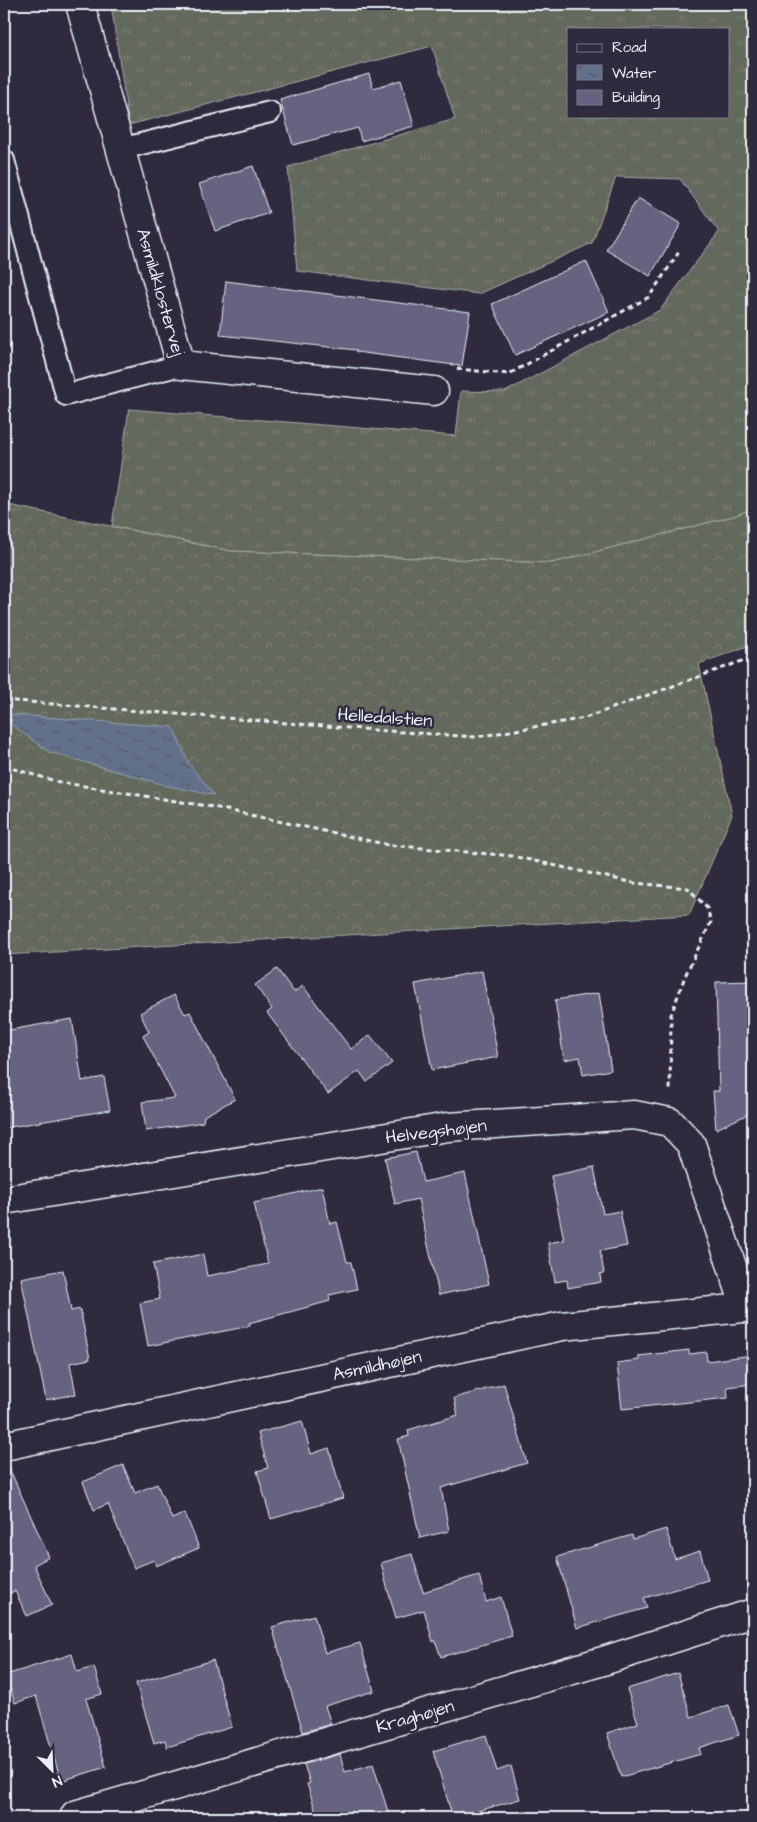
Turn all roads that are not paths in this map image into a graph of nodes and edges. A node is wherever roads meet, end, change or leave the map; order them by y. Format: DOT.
graph roads {
  1 [pos="80,4"];
  2 [pos="270,112"];
  3 [pos="121,149"];
  4 [pos="4,160"];
  5 [pos="181,365"];
  6 [pos="434,391"];
  7 [pos="4,1200"];
  8 [pos="749,1307"];
  9 [pos="4,1446"];
  10 [pos="753,1613"];
  11 [pos="75,1815"];
  1 -- 3 [label="street, Asmildklostervej"];
  2 -- 3 [label="lane"];
  3 -- 5 [label="street, Asmildklostervej"];
  4 -- 5 [label="lane"];
  5 -- 6 [label="street, Asmildklostervej"];
  7 -- 8 [label="street, Helvegshøjen"];
  8 -- 9 [label="street, Asmildhøjen"];
  10 -- 11 [label="street, Kraghøjen"];
}
